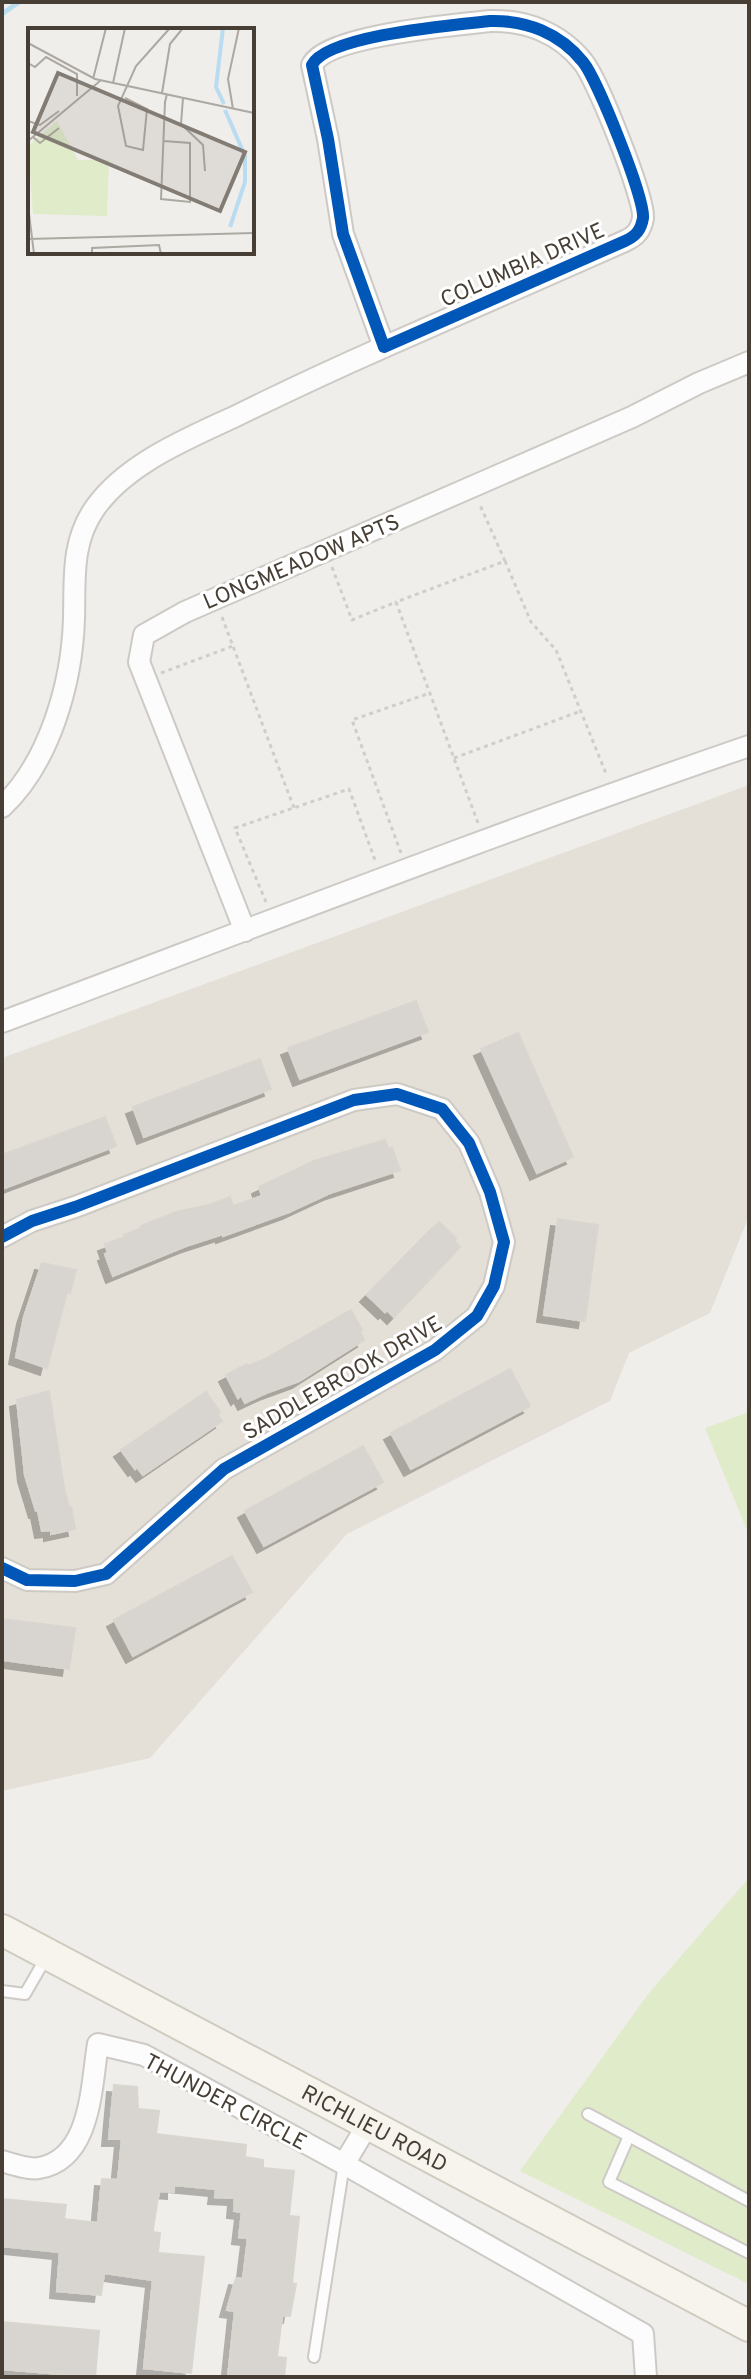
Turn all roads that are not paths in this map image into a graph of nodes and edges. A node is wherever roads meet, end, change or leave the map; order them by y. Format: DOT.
graph roads {
  1 [pos="384,347"];
  2 [pos="749,362"];
  3 [pos="749,746"];
  4 [pos="2,807"];
  5 [pos="245,931"];
  6 [pos="2,1022"];
  7 [pos="2,1237"];
  8 [pos="2,1568"];
  9 [pos="2,1930"];
  10 [pos="48,1955"];
  11 [pos="2,1991"];
  12 [pos="588,2114"];
  13 [pos="368,2124"];
  14 [pos="629,2136"];
  15 [pos="2,2161"];
  16 [pos="344,2164"];
  17 [pos="749,2201"];
  18 [pos="749,2253"];
  19 [pos="749,2326"];
  20 [pos="314,2357"];
  21 [pos="646,2377"];
  1 -- 1 [label="street, COLUMBIA DRIVE"];
  1 -- 4 [label="street, COLUMBIA DRIVE"];
  2 -- 5 [label="street, LONGMEADOW APTS"];
  3 -- 5 [label="street"];
  5 -- 6 [label="street"];
  7 -- 8 [label="street, SADDLEBROOK DRIVE"];
  9 -- 10 [label="main road, RICHLIEU ROAD"];
  10 -- 11 [label="lane"];
  10 -- 13 [label="main road, RICHLIEU ROAD"];
  12 -- 14 [label="lane"];
  13 -- 16 [label="street"];
  13 -- 19 [label="main road, RICHLIEU ROAD"];
  14 -- 17 [label="lane"];
  14 -- 18 [label="lane"];
  15 -- 16 [label="street, THUNDER CIRCLE"];
  16 -- 20 [label="lane"];
  16 -- 21 [label="street, THUNDER CIRCLE"];
}
